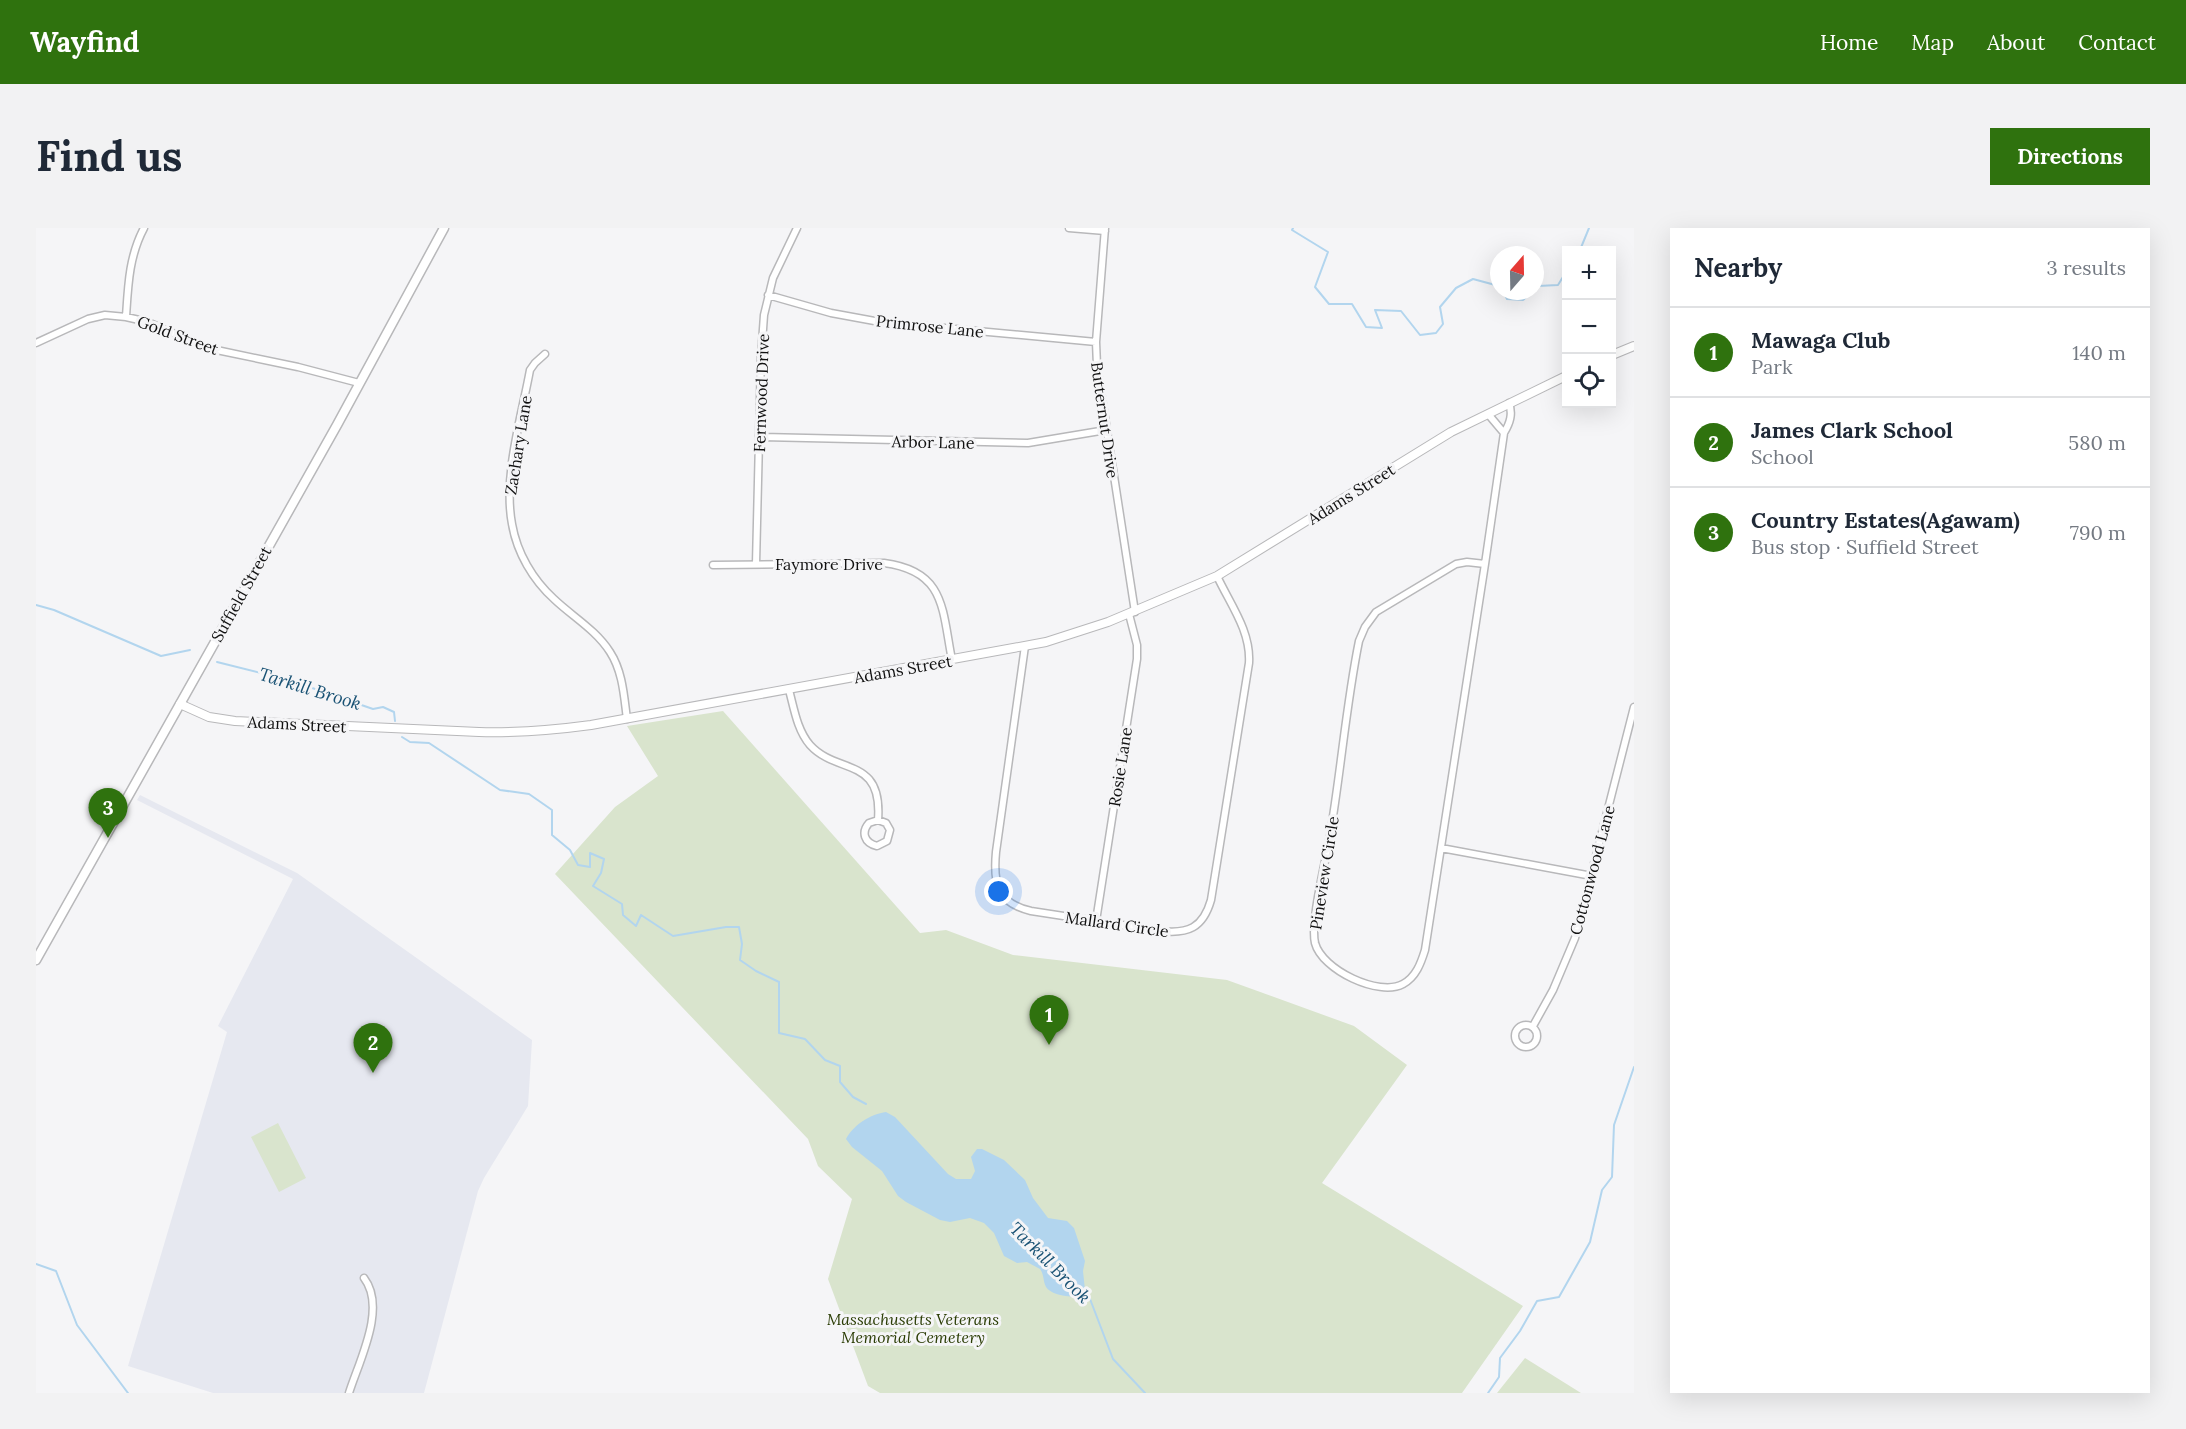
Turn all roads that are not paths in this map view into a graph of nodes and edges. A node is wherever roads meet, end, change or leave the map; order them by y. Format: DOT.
graph roads {
  1 [pos="144,228"];
  2 [pos="444,228"];
  3 [pos="797,228"];
  4 [pos="1069,228"];
  5 [pos="1105,229"];
  6 [pos="768,295"];
  7 [pos="126,317"];
  8 [pos="1096,342"];
  9 [pos="36,344"];
  10 [pos="1634,346"];
  11 [pos="545,354"];
  12 [pos="1614,354"];
  13 [pos="1562,378"];
  14 [pos="359,383"];
  15 [pos="1509,403"];
  16 [pos="1488,414"];
  17 [pos="1106,430"];
  18 [pos="1504,433"];
  19 [pos="759,437"];
  20 [pos="756,564"];
  21 [pos="1485,564"];
  22 [pos="713,565"];
  23 [pos="1217,576"];
  24 [pos="1132,613"];
  25 [pos="1025,646"];
  26 [pos="952,660"];
  27 [pos="789,690"];
  28 [pos="180,704"];
  29 [pos="1634,706"];
  30 [pos="627,718"];
  31 [pos="878,820"];
  32 [pos="1441,848"];
  33 [pos="1592,876"];
  34 [pos="1096,921"];
  35 [pos="36,960"];
  36 [pos="1533,1026"];
  37 [pos="364,1278"];
  38 [pos="349,1393"];
  1 -- 7 [label="street"];
  2 -- 14 [label="main road, Suffield Street"];
  3 -- 6 [label="street, Fernwood Drive"];
  4 -- 5 [label="street"];
  5 -- 8 [label="street, Butternut Drive"];
  6 -- 8 [label="street, Primrose Lane"];
  6 -- 19 [label="street, Fernwood Drive"];
  7 -- 9 [label="street, Gold Street"];
  7 -- 14 [label="street, Gold Street"];
  8 -- 17 [label="street, Butternut Drive"];
  10 -- 12 [label="street"];
  11 -- 30 [label="street, Zachary Lane"];
  13 -- 15 [label="street, Adams Street"];
  14 -- 28 [label="main road, Suffield Street"];
  15 -- 16 [label="street, Adams Street"];
  15 -- 18 [label="street, Pineview Circle"];
  16 -- 18 [label="street"];
  16 -- 23 [label="street, Adams Street"];
  17 -- 19 [label="street, Arbor Lane"];
  17 -- 24 [label="street, Butternut Drive"];
  18 -- 21 [label="street, Pineview Circle"];
  19 -- 20 [label="street, Fernwood Drive"];
  20 -- 22 [label="street, Faymore Drive"];
  20 -- 26 [label="street, Faymore Drive"];
  21 -- 32 [label="street, Pineview Circle"];
  21 -- 32 [label="street, Pineview Circle"];
  23 -- 24 [label="street, Adams Street"];
  23 -- 34 [label="street, Mallard Circle"];
  24 -- 25 [label="street, Adams Street"];
  24 -- 34 [label="street, Rosie Lane"];
  25 -- 26 [label="street, Adams Street"];
  25 -- 34 [label="street, Mallard Circle"];
  26 -- 27 [label="street, Adams Street"];
  27 -- 30 [label="street, Adams Street"];
  27 -- 31 [label="street"];
  28 -- 30 [label="street, Adams Street"];
  28 -- 35 [label="main road, Suffield Street"];
  29 -- 33 [label="street, Cottonwood Lane"];
  31 -- 31 [label="street"];
  32 -- 33 [label="street"];
  33 -- 36 [label="street, Cottonwood Lane"];
  37 -- 38 [label="street"];
}
